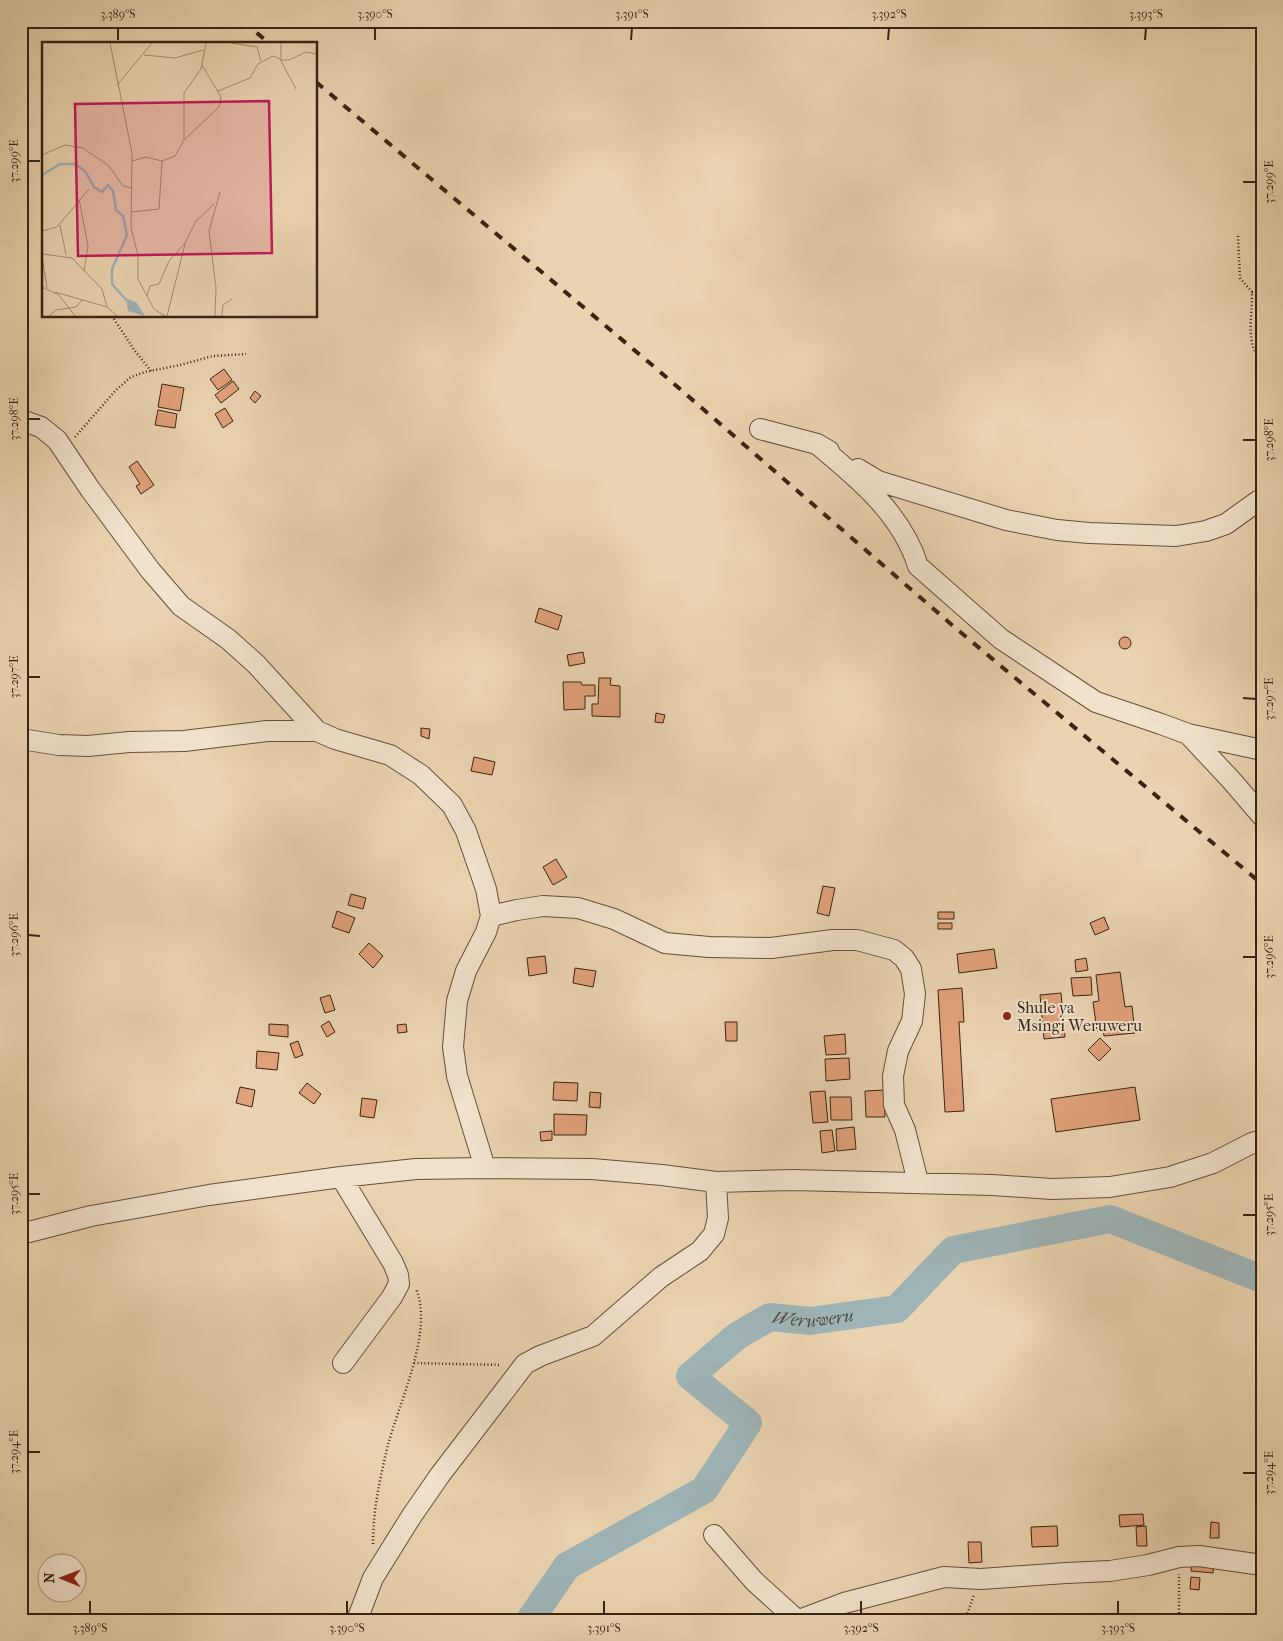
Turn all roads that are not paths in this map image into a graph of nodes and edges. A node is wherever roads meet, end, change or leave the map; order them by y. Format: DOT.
graph roads {
  1 [pos="21,420"];
  2 [pos="760,429"];
  3 [pos="817,444"];
  4 [pos="1262,500"];
  5 [pos="317,731"];
  6 [pos="1188,734"];
  7 [pos="21,739"];
  8 [pos="1262,750"];
  9 [pos="1262,816"];
  10 [pos="490,916"];
  11 [pos="1262,1140"];
  12 [pos="485,1168"];
  13 [pos="341,1177"];
  14 [pos="716,1182"];
  15 [pos="918,1182"];
  16 [pos="21,1234"];
  17 [pos="343,1364"];
  18 [pos="714,1535"];
  19 [pos="1262,1565"];
  20 [pos="357,1620"];
  21 [pos="798,1620"];
  1 -- 5 [label="street"];
  2 -- 3 [label="street"];
  3 -- 4 [label="street"];
  3 -- 6 [label="street"];
  5 -- 7 [label="street"];
  5 -- 10 [label="street"];
  6 -- 8 [label="street"];
  6 -- 9 [label="street"];
  10 -- 12 [label="street"];
  10 -- 15 [label="street"];
  11 -- 15 [label="street"];
  12 -- 13 [label="street"];
  12 -- 14 [label="street"];
  13 -- 16 [label="street"];
  13 -- 17 [label="street"];
  14 -- 15 [label="street"];
  14 -- 20 [label="street"];
  18 -- 21 [label="street"];
  19 -- 21 [label="street"];
}
